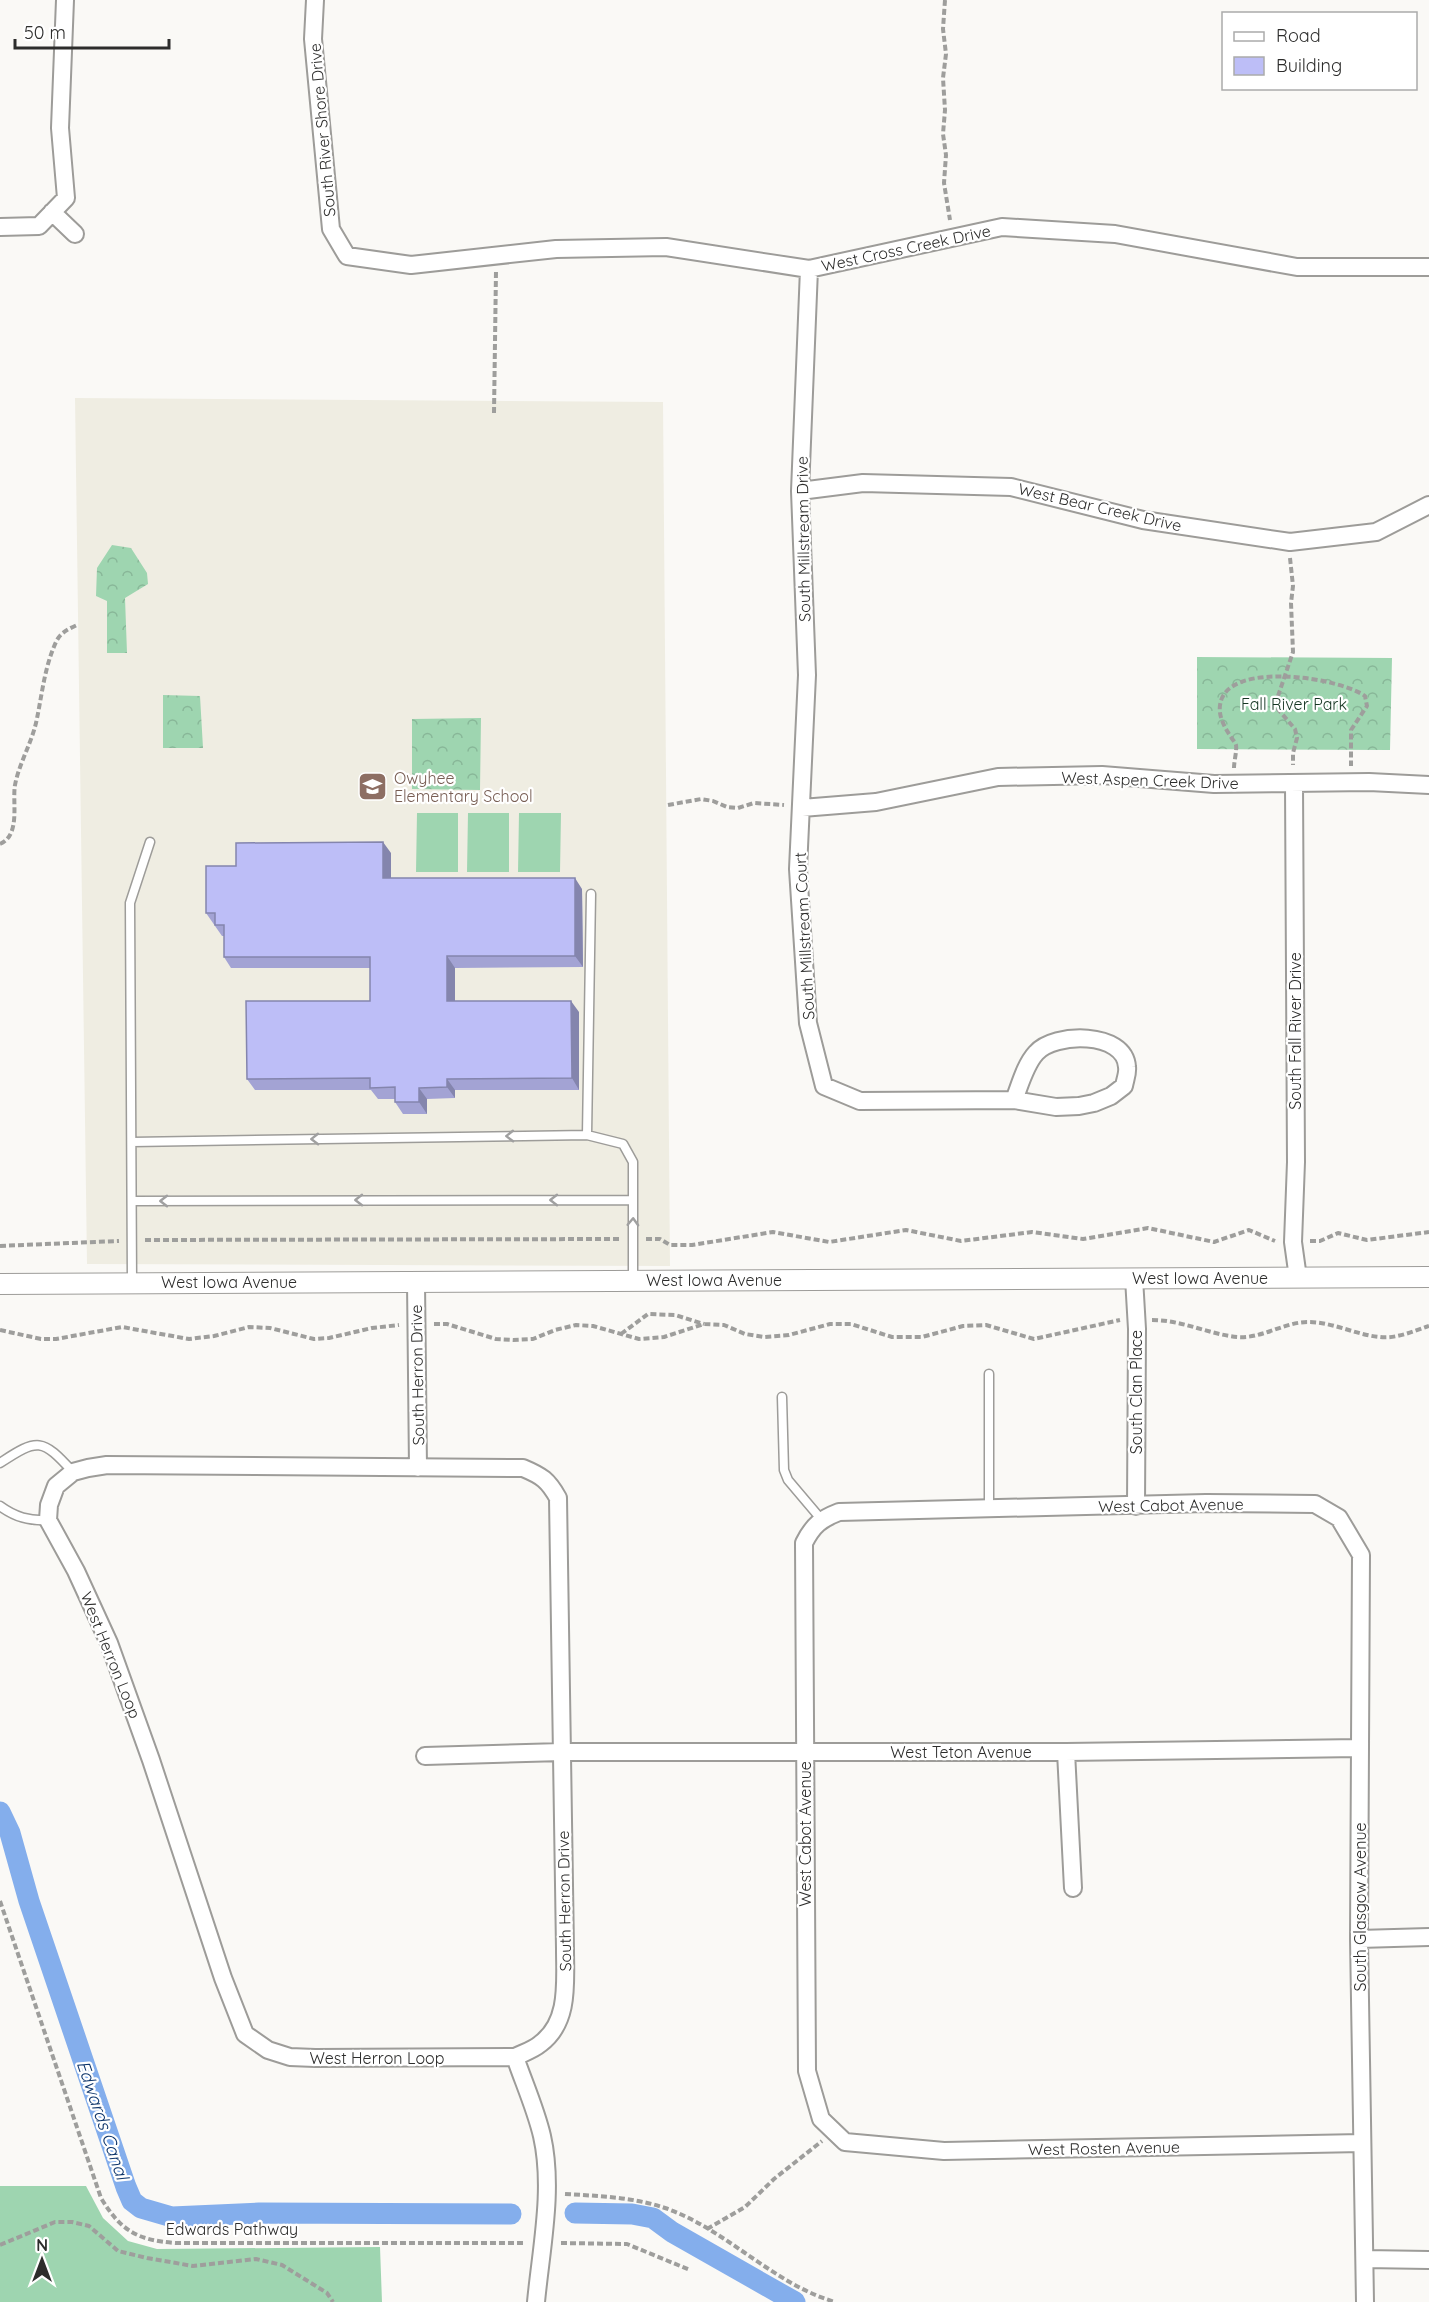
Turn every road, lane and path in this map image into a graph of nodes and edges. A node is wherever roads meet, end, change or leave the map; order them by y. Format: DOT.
graph roads {
  1 [pos="65,0"];
  2 [pos="315,0"];
  3 [pos="945,0"];
  4 [pos="52,212"];
  5 [pos="0,227"];
  6 [pos="75,234"];
  7 [pos="953,237"];
  8 [pos="496,255"];
  9 [pos="347,256"];
  10 [pos="1429,267"];
  11 [pos="809,269"];
  12 [pos="494,413"];
  13 [pos="800,490"];
  14 [pos="1429,505"];
  15 [pos="1290,542"];
  16 [pos="76,625"];
  17 [pos="1284,678"];
  18 [pos="1351,783"];
  19 [pos="1234,784"];
  20 [pos="1294,784"];
  21 [pos="1429,785"];
  22 [pos="668,805"];
  23 [pos="802,808"];
  24 [pos="150,842"];
  25 [pos="0,844"];
  26 [pos="591,894"];
  27 [pos="1014,1100"];
  28 [pos="587,1135"];
  29 [pos="132,1142"];
  30 [pos="633,1200"];
  31 [pos="132,1201"];
  32 [pos="1429,1232"];
  33 [pos="632,1239"];
  34 [pos="132,1241"];
  35 [pos="1293,1242"];
  36 [pos="0,1246"];
  37 [pos="1429,1277"];
  38 [pos="1134,1278"];
  39 [pos="1298,1278"];
  40 [pos="633,1280"];
  41 [pos="416,1282"];
  42 [pos="132,1283"];
  43 [pos="0,1284"];
  44 [pos="1136,1320"];
  45 [pos="705,1324"];
  46 [pos="416,1325"];
  47 [pos="1429,1326"];
  48 [pos="0,1330"];
  49 [pos="621,1334"];
  50 [pos="989,1374"];
  51 [pos="782,1397"];
  52 [pos="0,1463"];
  53 [pos="418,1468"];
  54 [pos="73,1472"];
  55 [pos="0,1506"];
  56 [pos="1136,1506"];
  57 [pos="990,1509"];
  58 [pos="1339,1518"];
  59 [pos="820,1519"];
  60 [pos="48,1520"];
  61 [pos="1359,1748"];
  62 [pos="562,1752"];
  63 [pos="1066,1752"];
  64 [pos="804,1753"];
  65 [pos="425,1756"];
  66 [pos="1073,1888"];
  67 [pos="0,1901"];
  68 [pos="1429,1937"];
  69 [pos="1359,1939"];
  70 [pos="515,2057"];
  71 [pos="839,2136"];
  72 [pos="1362,2143"];
  73 [pos="546,2192"];
  74 [pos="707,2229"];
  75 [pos="542,2243"];
  76 [pos="0,2245"];
  77 [pos="1365,2259"];
  78 [pos="1429,2260"];
  79 [pos="690,2270"];
  80 [pos="333,2302"];
  81 [pos="536,2302"];
  82 [pos="835,2302"];
  83 [pos="1365,2302"];
  1 -- 4 [label="street"];
  2 -- 9 [label="street, South River Shore Drive"];
  3 -- 7 [label="path"];
  4 -- 5 [label="street"];
  4 -- 6 [label="street"];
  7 -- 10 [label="street, West Cross Creek Drive"];
  7 -- 11 [label="street, West Cross Creek Drive"];
  8 -- 9 [label="street, West Cross Creek Drive"];
  8 -- 11 [label="street, West Cross Creek Drive"];
  8 -- 12 [label="path"];
  11 -- 13 [label="street, South Millstream Drive"];
  13 -- 15 [label="street, West Bear Creek Drive"];
  13 -- 23 [label="street, South Millstream Drive"];
  14 -- 15 [label="street, West Bear Creek Drive"];
  15 -- 17 [label="path"];
  16 -- 25 [label="path"];
  17 -- 18 [label="path"];
  17 -- 19 [label="path"];
  17 -- 20 [label="path"];
  18 -- 20 [label="street, West Aspen Creek Drive"];
  18 -- 21 [label="street, West Aspen Creek Drive"];
  19 -- 20 [label="street, West Aspen Creek Drive"];
  19 -- 23 [label="street, West Aspen Creek Drive"];
  20 -- 35 [label="street, South Fall River Drive"];
  22 -- 23 [label="path"];
  23 -- 27 [label="street, South Millstream Court"];
  24 -- 29 [label="lane"];
  26 -- 28 [label="lane"];
  27 -- 27 [label="street"];
  28 -- 29 [label="lane, one-way"];
  28 -- 30 [label="lane"];
  29 -- 31 [label="lane"];
  30 -- 31 [label="lane, one-way"];
  33 -- 30 [label="lane, one-way"];
  31 -- 34 [label="lane"];
  32 -- 35 [label="path"];
  33 -- 34 [label="path"];
  33 -- 35 [label="path"];
  33 -- 40 [label="lane"];
  34 -- 36 [label="path"];
  34 -- 42 [label="lane"];
  35 -- 39 [label="street, South Fall River Drive"];
  37 -- 39 [label="street, West Iowa Avenue"];
  38 -- 39 [label="street, West Iowa Avenue"];
  38 -- 40 [label="street, West Iowa Avenue"];
  38 -- 44 [label="street, South Clan Place"];
  40 -- 41 [label="street, West Iowa Avenue"];
  41 -- 42 [label="street, West Iowa Avenue"];
  41 -- 46 [label="street, South Herron Drive"];
  42 -- 43 [label="street, West Iowa Avenue"];
  44 -- 45 [label="path"];
  44 -- 47 [label="path"];
  44 -- 56 [label="street, South Clan Place"];
  45 -- 49 [label="path"];
  45 -- 49 [label="path"];
  46 -- 48 [label="path"];
  46 -- 49 [label="path"];
  46 -- 53 [label="street, South Herron Drive"];
  50 -- 57 [label="lane"];
  51 -- 59 [label="lane"];
  52 -- 54 [label="lane"];
  53 -- 54 [label="street"];
  53 -- 62 [label="street, South Herron Drive"];
  54 -- 60 [label="street"];
  55 -- 60 [label="lane"];
  56 -- 57 [label="street, West Cabot Avenue"];
  56 -- 58 [label="street, West Cabot Avenue"];
  57 -- 59 [label="street, West Cabot Avenue"];
  58 -- 61 [label="street, South Glasgow Avenue"];
  59 -- 64 [label="street, West Cabot Avenue"];
  60 -- 70 [label="street, West Herron Loop"];
  61 -- 63 [label="street, West Teton Avenue"];
  61 -- 69 [label="street, South Glasgow Avenue"];
  62 -- 64 [label="street, West Teton Avenue"];
  62 -- 65 [label="street, West Teton Avenue"];
  62 -- 70 [label="street, South Herron Drive"];
  63 -- 64 [label="street, West Teton Avenue"];
  63 -- 66 [label="street"];
  64 -- 71 [label="street, West Cabot Avenue"];
  67 -- 75 [label="path, Edwards Pathway"];
  68 -- 69 [label="street"];
  69 -- 72 [label="street, South Glasgow Avenue"];
  70 -- 73 [label="street"];
  71 -- 72 [label="street, West Rosten Avenue"];
  71 -- 74 [label="path"];
  72 -- 77 [label="street, South Glasgow Avenue"];
  73 -- 74 [label="path"];
  73 -- 75 [label="street"];
  74 -- 82 [label="path"];
  75 -- 79 [label="path, Edwards Pathway"];
  75 -- 81 [label="street"];
  76 -- 80 [label="path"];
  77 -- 78 [label="street"];
  77 -- 83 [label="street, South Glasgow Avenue"];
}
